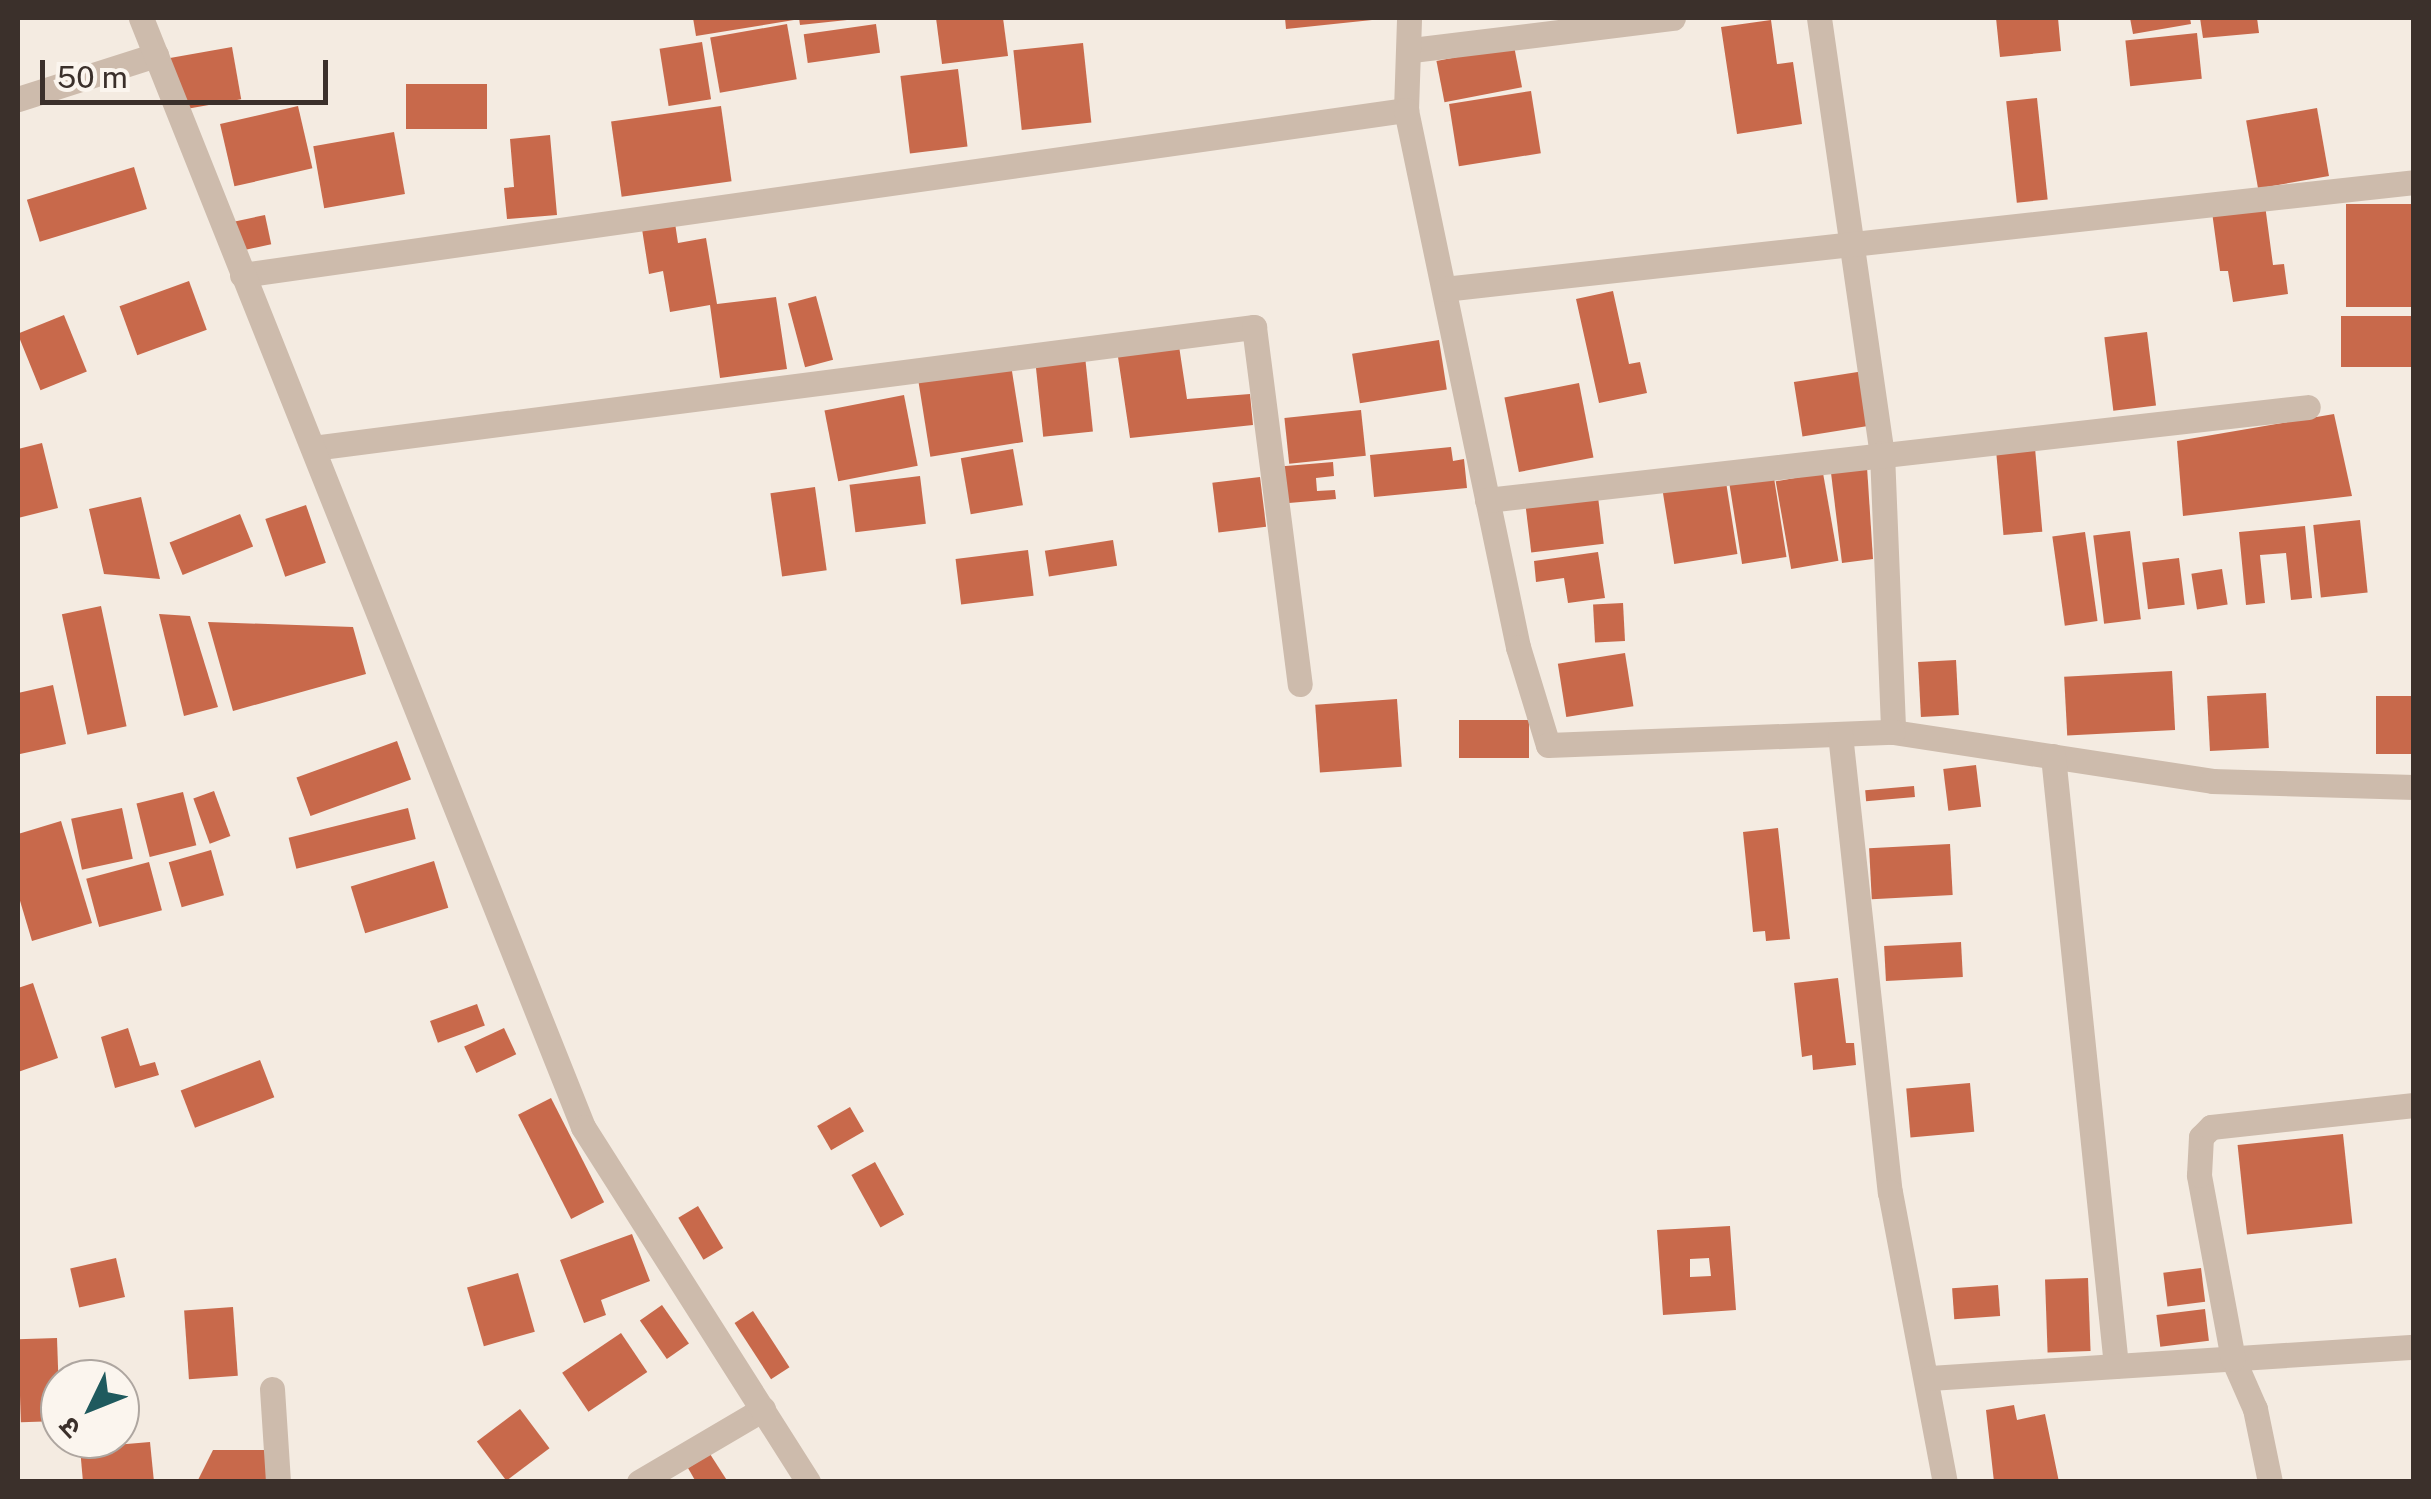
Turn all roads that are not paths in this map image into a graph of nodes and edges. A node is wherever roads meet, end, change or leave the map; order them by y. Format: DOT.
graph roads {
  1 [pos="141,18"];
  2 [pos="1410,18"];
  3 [pos="1673,18"];
  4 [pos="1820,18"];
  5 [pos="1412,50"];
  6 [pos="156,55"];
  7 [pos="18,99"];
  8 [pos="1406,110"];
  9 [pos="2414,182"];
  10 [pos="1850,248"];
  11 [pos="242,275"];
  12 [pos="1444,289"];
  13 [pos="2308,406"];
  14 [pos="313,448"];
  15 [pos="1882,453"];
  16 [pos="1487,500"];
  17 [pos="1300,684"];
  18 [pos="1893,732"];
  19 [pos="1840,734"];
  20 [pos="2053,756"];
  21 [pos="2414,787"];
  22 [pos="2414,1105"];
  23 [pos="2414,1347"];
  24 [pos="2233,1359"];
  25 [pos="2116,1366"];
  26 [pos="1930,1378"];
  27 [pos="272,1389"];
  28 [pos="763,1409"];
  29 [pos="278,1482"];
  30 [pos="639,1482"];
  31 [pos="808,1482"];
  32 [pos="1945,1482"];
  33 [pos="2270,1482"];
  1 -- 6 [label="street"];
  2 -- 5 [label="street"];
  3 -- 5 [label="street"];
  4 -- 10 [label="street"];
  5 -- 8 [label="street"];
  6 -- 7 [label="street"];
  6 -- 11 [label="street"];
  8 -- 11 [label="street"];
  8 -- 12 [label="street"];
  9 -- 10 [label="street"];
  10 -- 12 [label="street"];
  10 -- 15 [label="street"];
  11 -- 14 [label="street"];
  12 -- 16 [label="street"];
  13 -- 15 [label="street"];
  14 -- 17 [label="street"];
  14 -- 28 [label="street"];
  15 -- 16 [label="street"];
  15 -- 18 [label="street"];
  16 -- 19 [label="street"];
  18 -- 19 [label="street"];
  18 -- 20 [label="street"];
  19 -- 26 [label="street"];
  20 -- 21 [label="street"];
  20 -- 25 [label="street"];
  22 -- 24 [label="street"];
  23 -- 24 [label="street"];
  24 -- 25 [label="street"];
  24 -- 33 [label="street"];
  25 -- 26 [label="street"];
  26 -- 32 [label="street"];
  27 -- 29 [label="street"];
  28 -- 30 [label="street"];
  28 -- 31 [label="street"];
}
